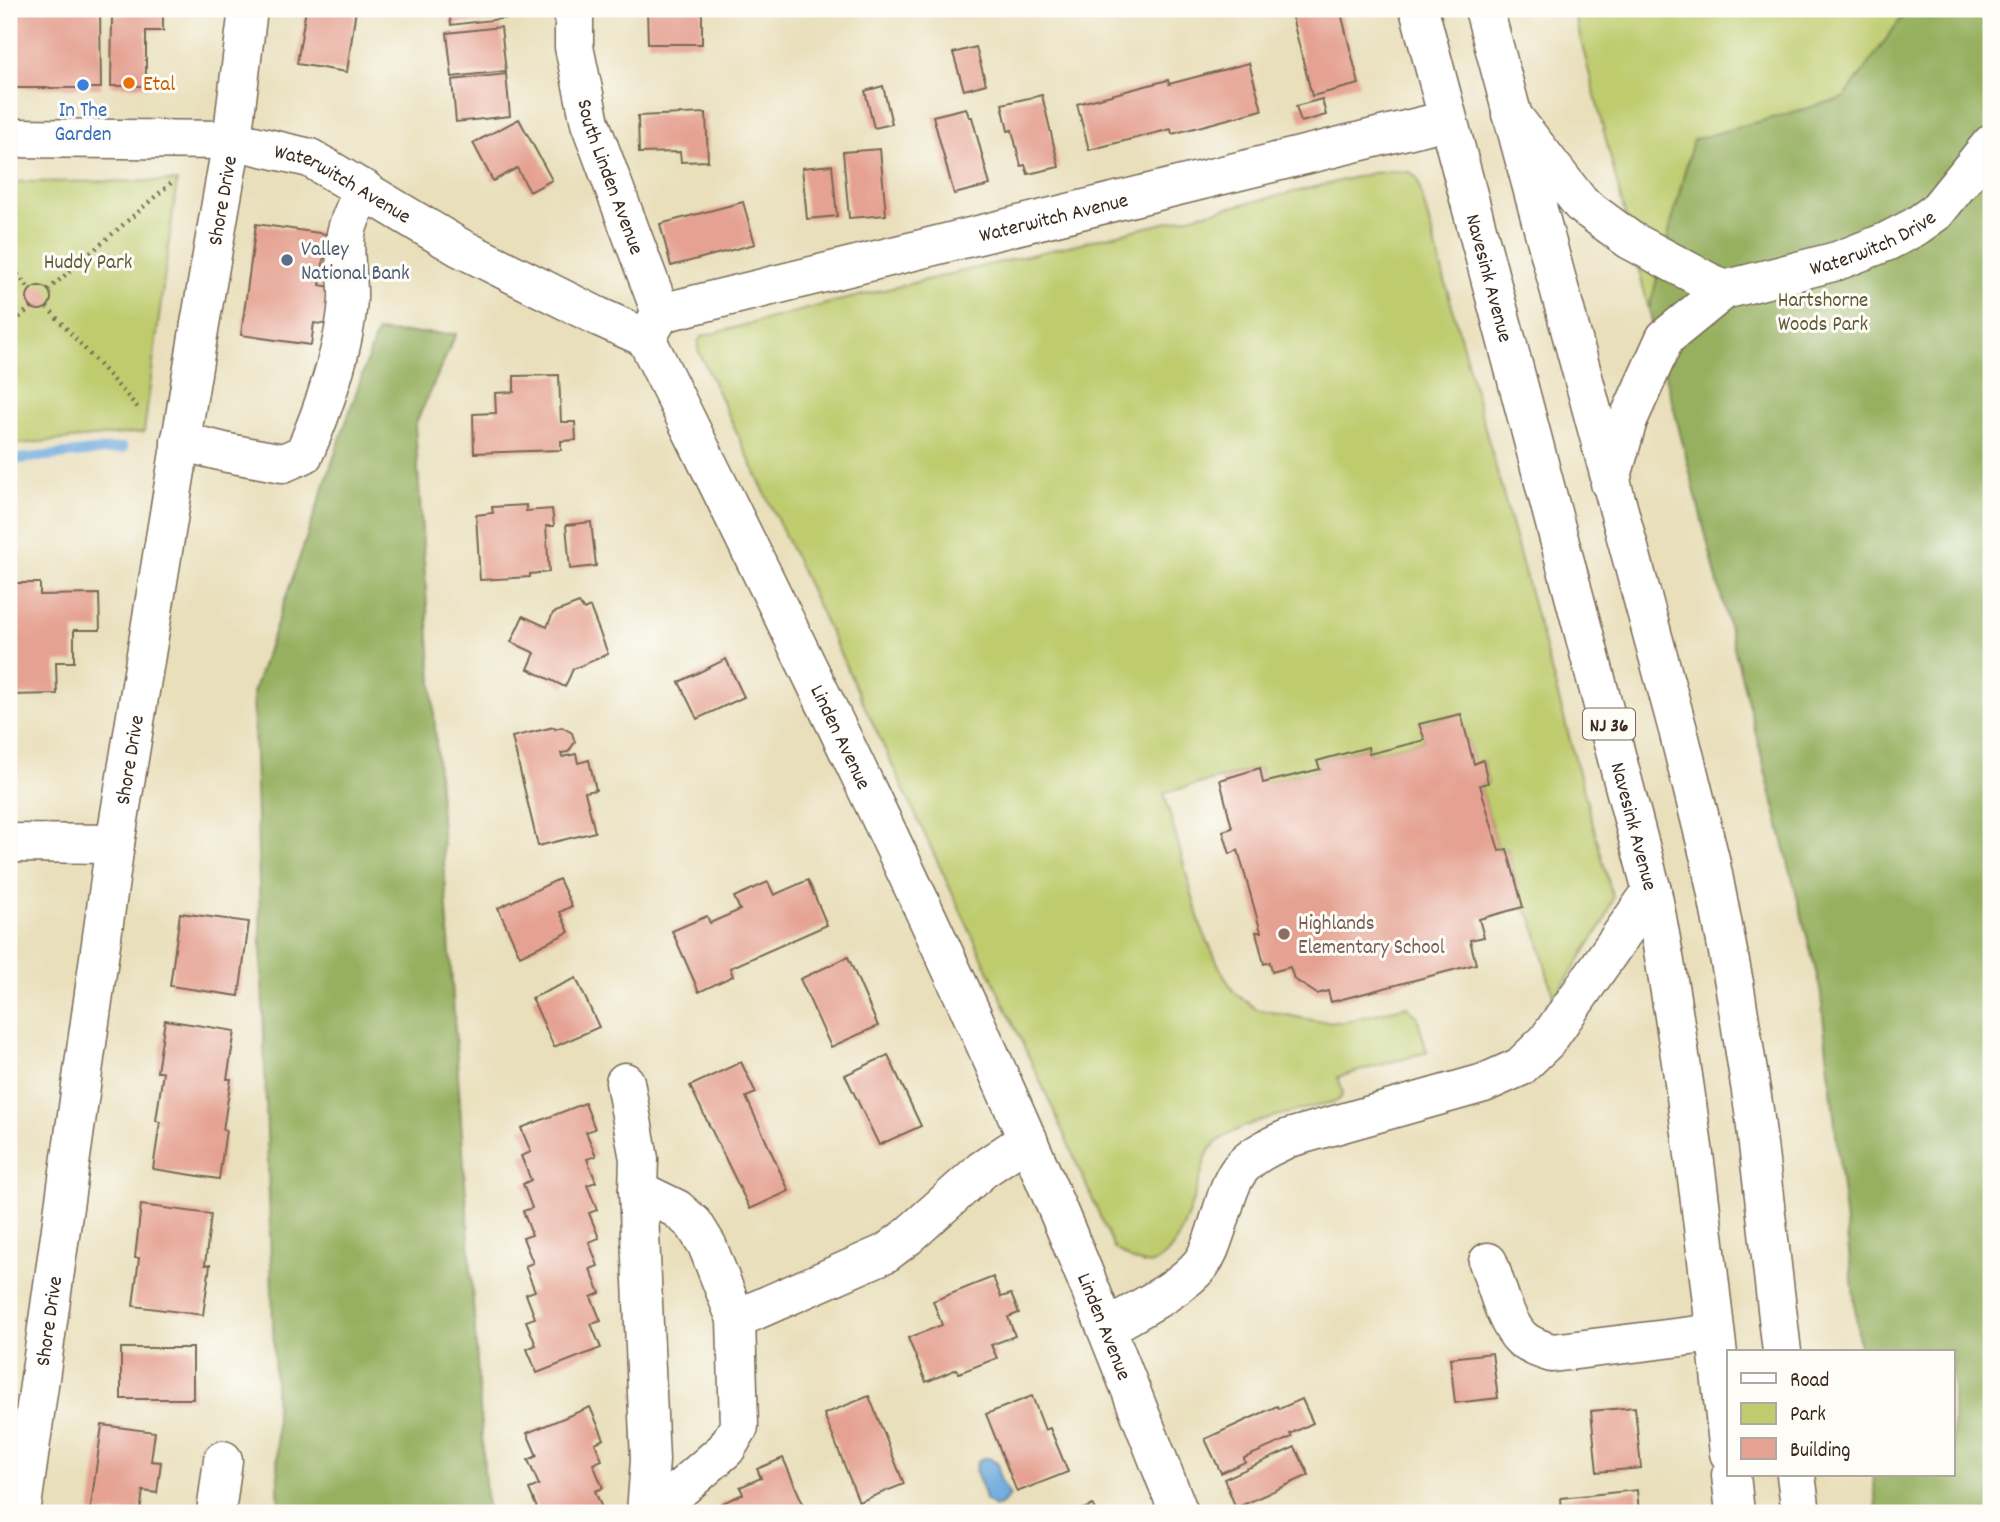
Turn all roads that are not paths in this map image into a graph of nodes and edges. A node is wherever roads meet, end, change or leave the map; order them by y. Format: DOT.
graph roads {
  1 [pos="248,9"];
  2 [pos="574,9"];
  3 [pos="1419,9"];
  4 [pos="1484,9"];
  5 [pos="1511,114"];
  6 [pos="1447,120"];
  7 [pos="9,138"];
  8 [pos="232,140"];
  9 [pos="1991,144"];
  10 [pos="363,189"];
  11 [pos="1724,290"];
  12 [pos="654,326"];
  13 [pos="180,441"];
  14 [pos="1610,483"];
  15 [pos="9,843"];
  16 [pos="115,844"];
  17 [pos="1652,891"];
  18 [pos="625,1083"];
  19 [pos="1028,1139"];
  20 [pos="638,1190"];
  21 [pos="1488,1262"];
  22 [pos="736,1319"];
  23 [pos="1107,1328"];
  24 [pos="1715,1333"];
  25 [pos="1782,1350"];
  26 [pos="1727,1437"];
  27 [pos="223,1460"];
  28 [pos="1731,1476"];
  29 [pos="1796,1476"];
  30 [pos="21,1513"];
  31 [pos="216,1513"];
  32 [pos="646,1513"];
  33 [pos="653,1513"];
  34 [pos="1179,1513"];
  35 [pos="1735,1513"];
  36 [pos="1801,1513"];
  1 -- 8 [label="main road, Shore Drive"];
  2 -- 12 [label="main road, South Linden Avenue"];
  3 -- 6 [label="main road, Navesink Avenue / NJ 36"];
  4 -- 5 [label="main road"];
  5 -- 11 [label="main road"];
  5 -- 14 [label="main road"];
  6 -- 12 [label="main road, Waterwitch Avenue"];
  6 -- 17 [label="main road, Navesink Avenue / NJ 36"];
  7 -- 8 [label="main road, Waterwitch Avenue"];
  8 -- 10 [label="main road, Waterwitch Avenue"];
  8 -- 13 [label="main road, Shore Drive"];
  9 -- 11 [label="main road, Waterwitch Drive"];
  10 -- 12 [label="main road, Waterwitch Avenue"];
  10 -- 13 [label="main road"];
  11 -- 14 [label="main road"];
  12 -- 19 [label="main road, Linden Avenue"];
  13 -- 16 [label="main road, Shore Drive"];
  14 -- 25 [label="main road"];
  15 -- 16 [label="main road"];
  16 -- 30 [label="main road, Shore Drive"];
  17 -- 23 [label="main road"];
  17 -- 24 [label="main road, Navesink Avenue / NJ 36"];
  18 -- 20 [label="main road"];
  19 -- 22 [label="main road"];
  19 -- 23 [label="main road, Linden Avenue"];
  20 -- 22 [label="main road"];
  20 -- 32 [label="main road"];
  21 -- 24 [label="main road"];
  22 -- 33 [label="main road"];
  23 -- 34 [label="main road, Linden Avenue"];
  24 -- 26 [label="main road, Navesink Avenue / NJ 36"];
  27 -- 31 [label="main road"];
  28 -- 35 [label="main road"];
  29 -- 36 [label="main road"];
}
